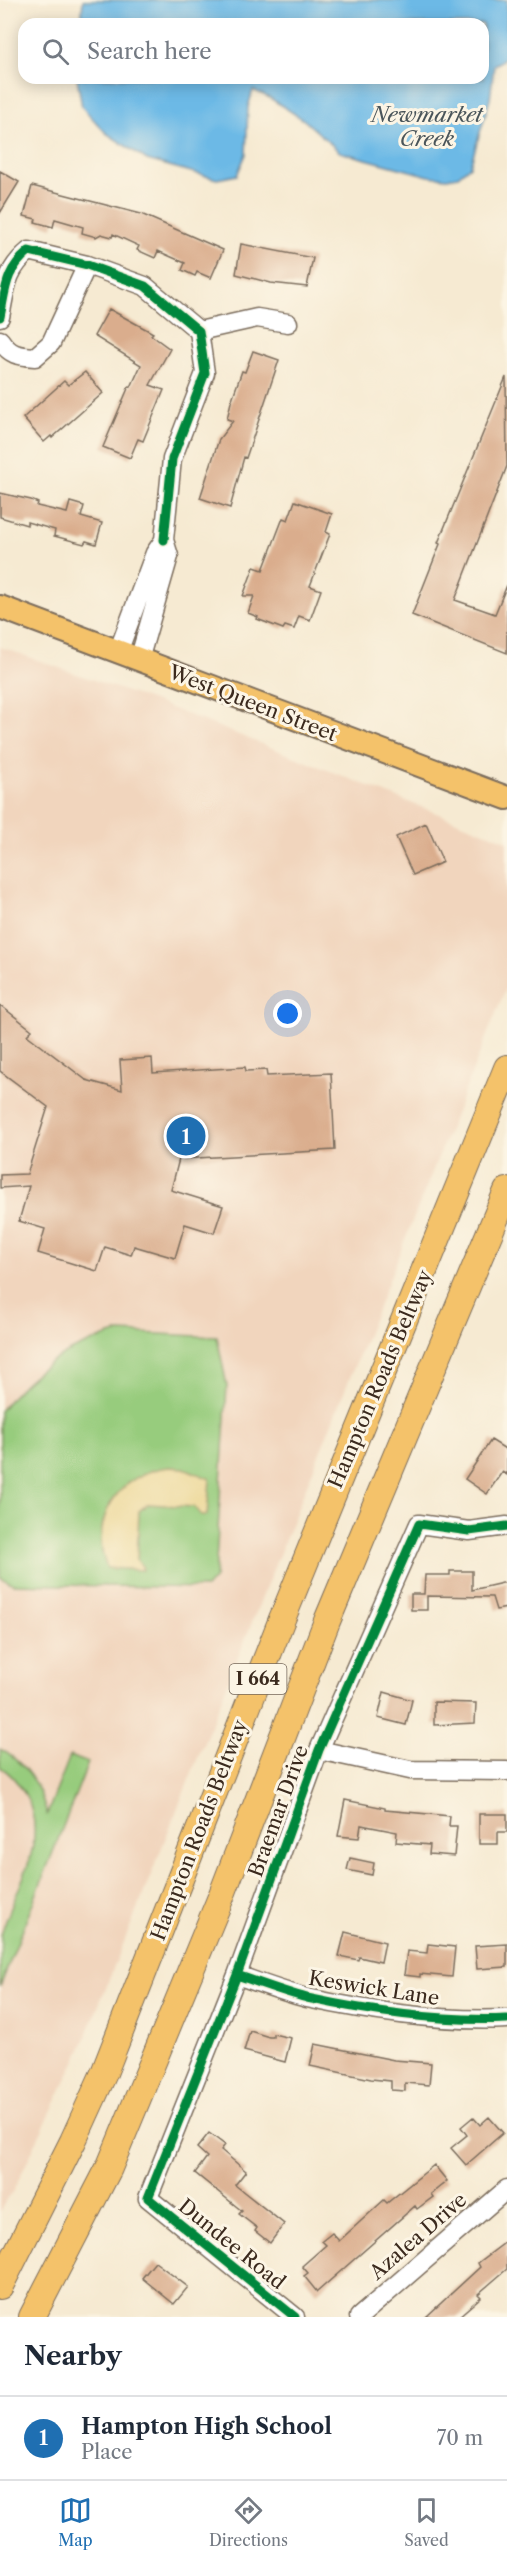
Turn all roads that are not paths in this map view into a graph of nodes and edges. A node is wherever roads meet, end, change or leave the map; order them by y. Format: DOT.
graph roads {
  1 [pos="87,265"];
  2 [pos="0,317"];
  3 [pos="288,323"];
  4 [pos="199,330"];
  5 [pos="0,340"];
  6 [pos="0,607"];
  7 [pos="128,656"];
  8 [pos="507,798"];
  9 [pos="507,1068"];
  10 [pos="507,1191"];
  11 [pos="507,1526"];
  12 [pos="319,1750"];
  13 [pos="507,1771"];
  14 [pos="237,1975"];
  15 [pos="507,2019"];
  16 [pos="507,2189"];
  17 [pos="147,2198"];
  18 [pos="0,2286"];
  19 [pos="32,2317"];
  20 [pos="295,2317"];
  21 [pos="359,2317"];
  1 -- 2 [label="street"];
  1 -- 4 [label="street"];
  1 -- 5 [label="street"];
  3 -- 4 [label="street"];
  4 -- 7 [label="street"];
  6 -- 7 [label="main road, West Queen Street"];
  7 -- 8 [label="main road, West Queen Street"];
  9 -- 18 [label="highway, Hampton Roads Beltway / I 664"];
  10 -- 19 [label="highway, I 664"];
  11 -- 12 [label="street, Braemar Drive"];
  12 -- 13 [label="street"];
  12 -- 14 [label="street, Braemar Drive"];
  14 -- 15 [label="street, Keswick Lane"];
  14 -- 17 [label="street, Braemar Drive"];
  16 -- 21 [label="street, Azalea Drive"];
  17 -- 20 [label="street, Dundee Road"];
}
